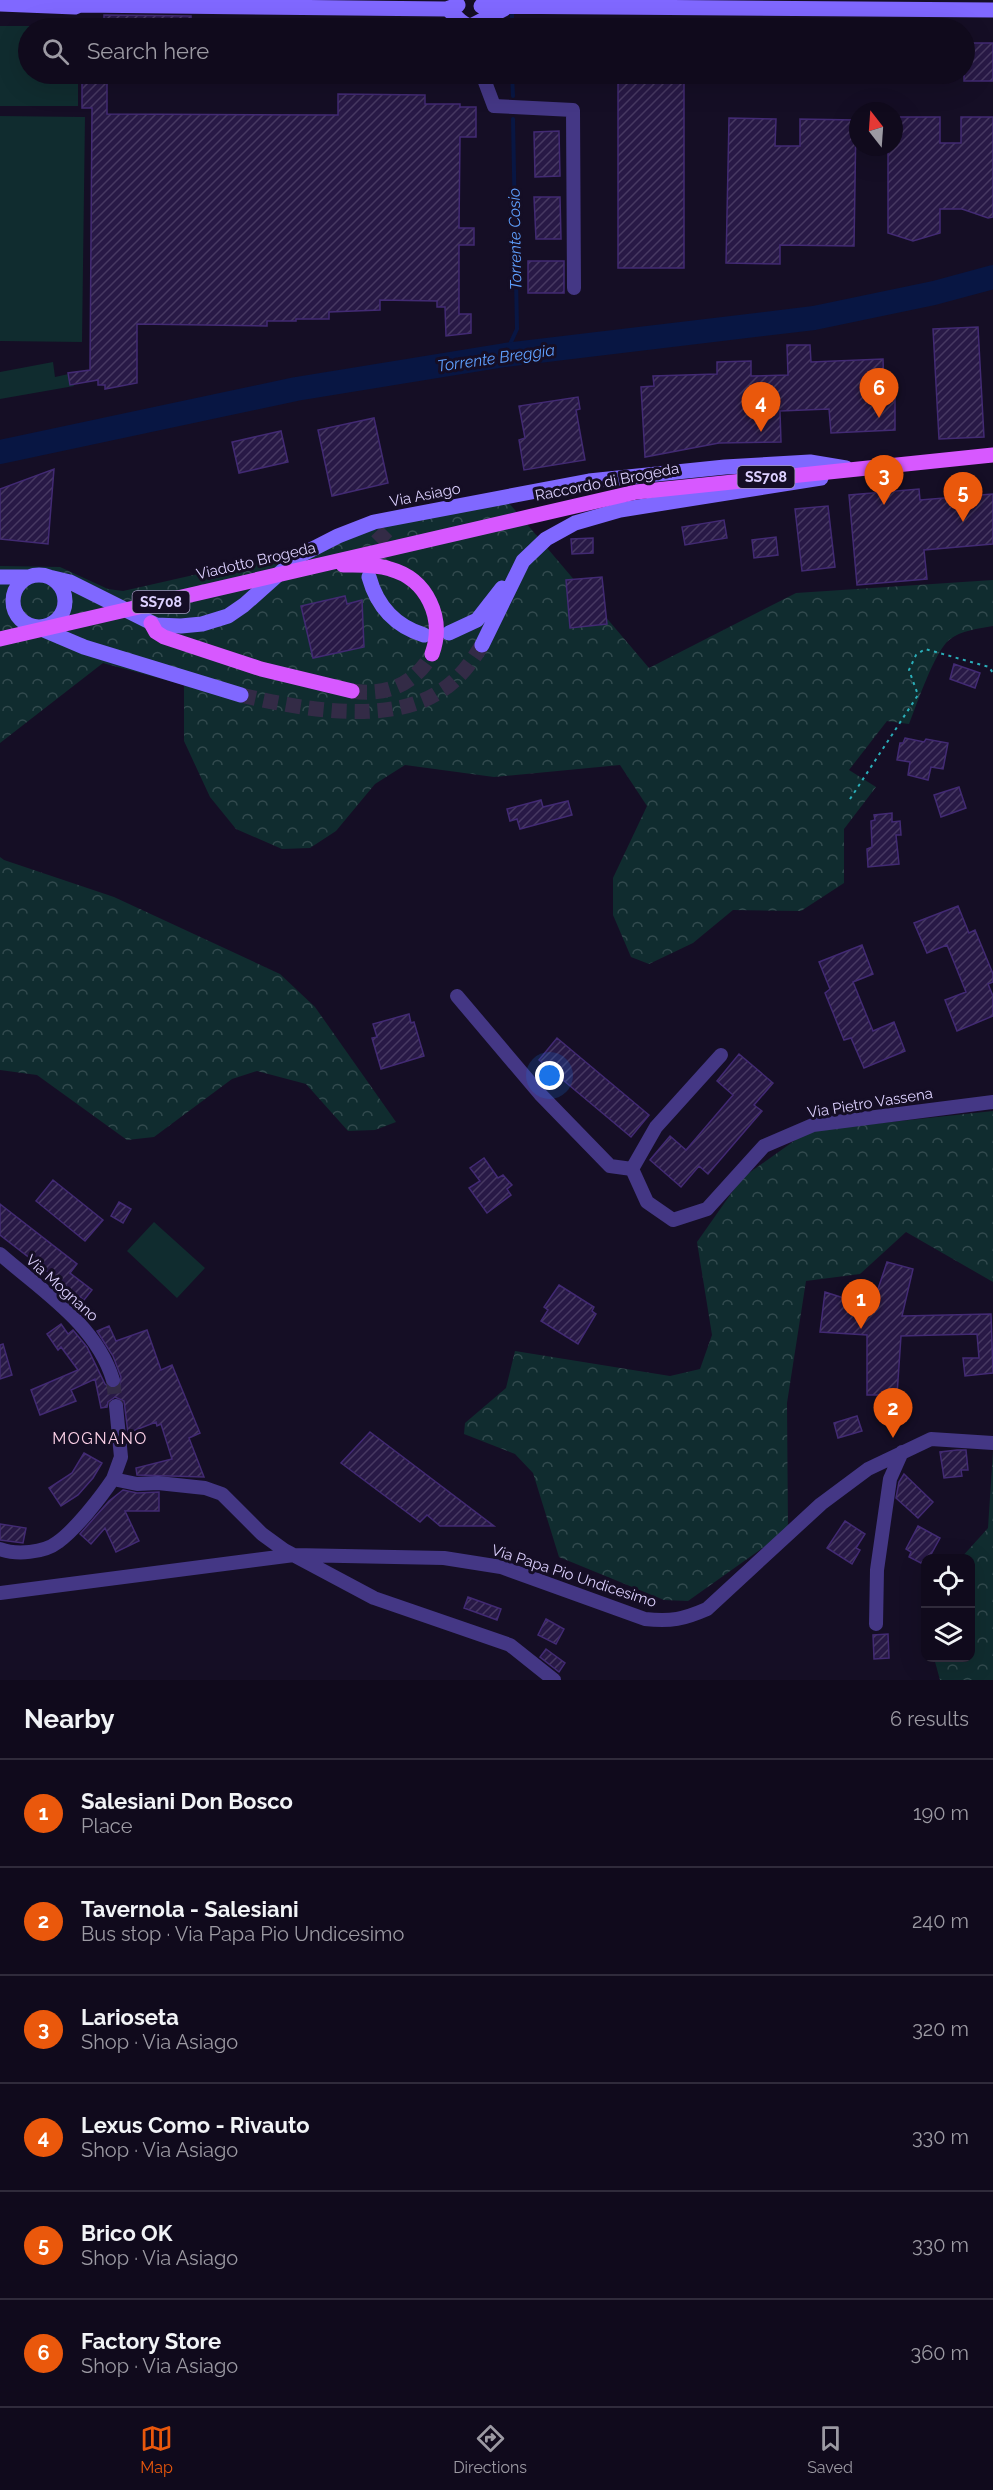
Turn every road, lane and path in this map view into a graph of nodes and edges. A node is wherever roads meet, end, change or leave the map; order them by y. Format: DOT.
graph roads {
  1 [pos="118,0"];
  2 [pos="68,2"];
  3 [pos="0,4"];
  4 [pos="137,4"];
  5 [pos="467,9"];
  6 [pos="993,10"];
  7 [pos="486,84"];
  8 [pos="574,288"];
  9 [pos="993,454"];
  10 [pos="846,468"];
  11 [pos="415,515"];
  12 [pos="390,528"];
  13 [pos="414,542"];
  14 [pos="523,561"];
  15 [pos="322,564"];
  16 [pos="0,577"];
  17 [pos="28,577"];
  18 [pos="49,577"];
  19 [pos="369,577"];
  20 [pos="0,612"];
  21 [pos="152,623"];
  22 [pos="30,624"];
  23 [pos="449,633"];
  24 [pos="424,635"];
  25 [pos="0,639"];
  26 [pos="482,645"];
  27 [pos="432,654"];
  28 [pos="993,673"];
  29 [pos="352,691"];
  30 [pos="241,694"];
  31 [pos="850,799"];
  32 [pos="457,996"];
  33 [pos="721,1056"];
  34 [pos="993,1102"];
  35 [pos="632,1169"];
  36 [pos="0,1254"];
  37 [pos="113,1380"];
  38 [pos="116,1406"];
  39 [pos="993,1443"];
  40 [pos="902,1452"];
  41 [pos="113,1479"];
  42 [pos="0,1549"];
  43 [pos="294,1555"];
  44 [pos="0,1593"];
  45 [pos="876,1624"];
  46 [pos="554,1680"];
  1 -- 4 [label="street"];
  2 -- 3 [label="street"];
  2 -- 4 [label="street"];
  4 -- 5 [label="street"];
  5 -- 6 [label="street"];
  7 -- 8 [label="street"];
  9 -- 10 [label="main road, Via Asiago"];
  10 -- 11 [label="street, Via Asiago / SS708"];
  10 -- 13 [label="main road, Raccordo di Brogeda / SS708"];
  10 -- 14 [label="street, Via Asiago / SS708"];
  11 -- 12 [label="street, SS708"];
  11 -- 21 [label="street, Via Asiago / SS708"];
  13 -- 15 [label="main road, Viadotto Brogeda / SS708"];
  14 -- 23 [label="street, SS708"];
  14 -- 26 [label="street, Via Asiago / SS708"];
  15 -- 25 [label="main road, Viadotto Brogeda / SS708"];
  15 -- 27 [label="main road, SS708"];
  16 -- 17 [label="street, SS708"];
  17 -- 18 [label="street, SS708"];
  17 -- 22 [label="street"];
  18 -- 21 [label="street, Via Asiago / SS708"];
  18 -- 22 [label="street"];
  19 -- 24 [label="street"];
  20 -- 22 [label="street"];
  21 -- 29 [label="main road, SS708"];
  22 -- 30 [label="street"];
  28 -- 31 [label="path"];
  32 -- 35 [label="street"];
  33 -- 35 [label="street"];
  34 -- 35 [label="street, Via Pietro Vassena"];
  36 -- 37 [label="street, Via Mognano"];
  38 -- 41 [label="street"];
  39 -- 40 [label="street, Via Papa Pio Undicesimo"];
  40 -- 43 [label="street, Via Papa Pio Undicesimo"];
  40 -- 45 [label="street"];
  41 -- 42 [label="street"];
  41 -- 43 [label="street"];
  43 -- 44 [label="street, Via Papa Pio Undicesimo"];
  43 -- 46 [label="street"];
}
